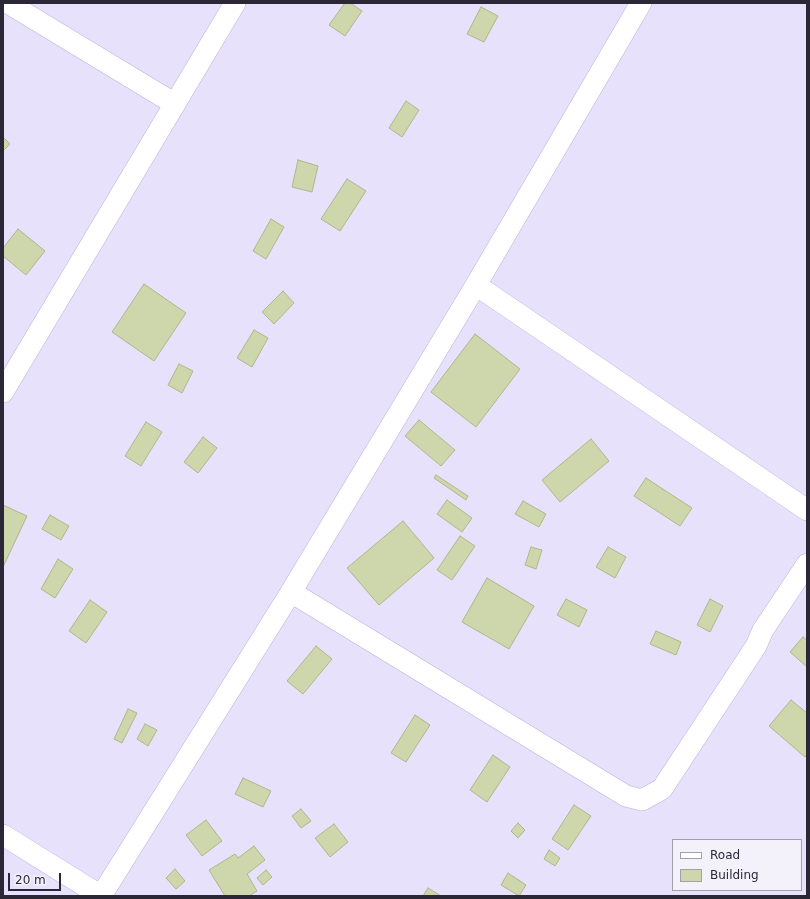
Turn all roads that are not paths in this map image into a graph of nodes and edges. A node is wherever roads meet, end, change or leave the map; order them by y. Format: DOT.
graph roads {
  1 [pos="8,3"];
  2 [pos="235,3"];
  3 [pos="641,3"];
  4 [pos="175,104"];
  5 [pos="476,284"];
  6 [pos="3,392"];
  7 [pos="807,510"];
  8 [pos="807,564"];
  9 [pos="291,592"];
  10 [pos="3,836"];
  11 [pos="101,896"];
  1 -- 4 [label="street"];
  2 -- 4 [label="street"];
  3 -- 5 [label="street"];
  4 -- 6 [label="street"];
  5 -- 7 [label="street"];
  5 -- 9 [label="street"];
  8 -- 9 [label="street"];
  9 -- 11 [label="street"];
  10 -- 11 [label="street"];
}
